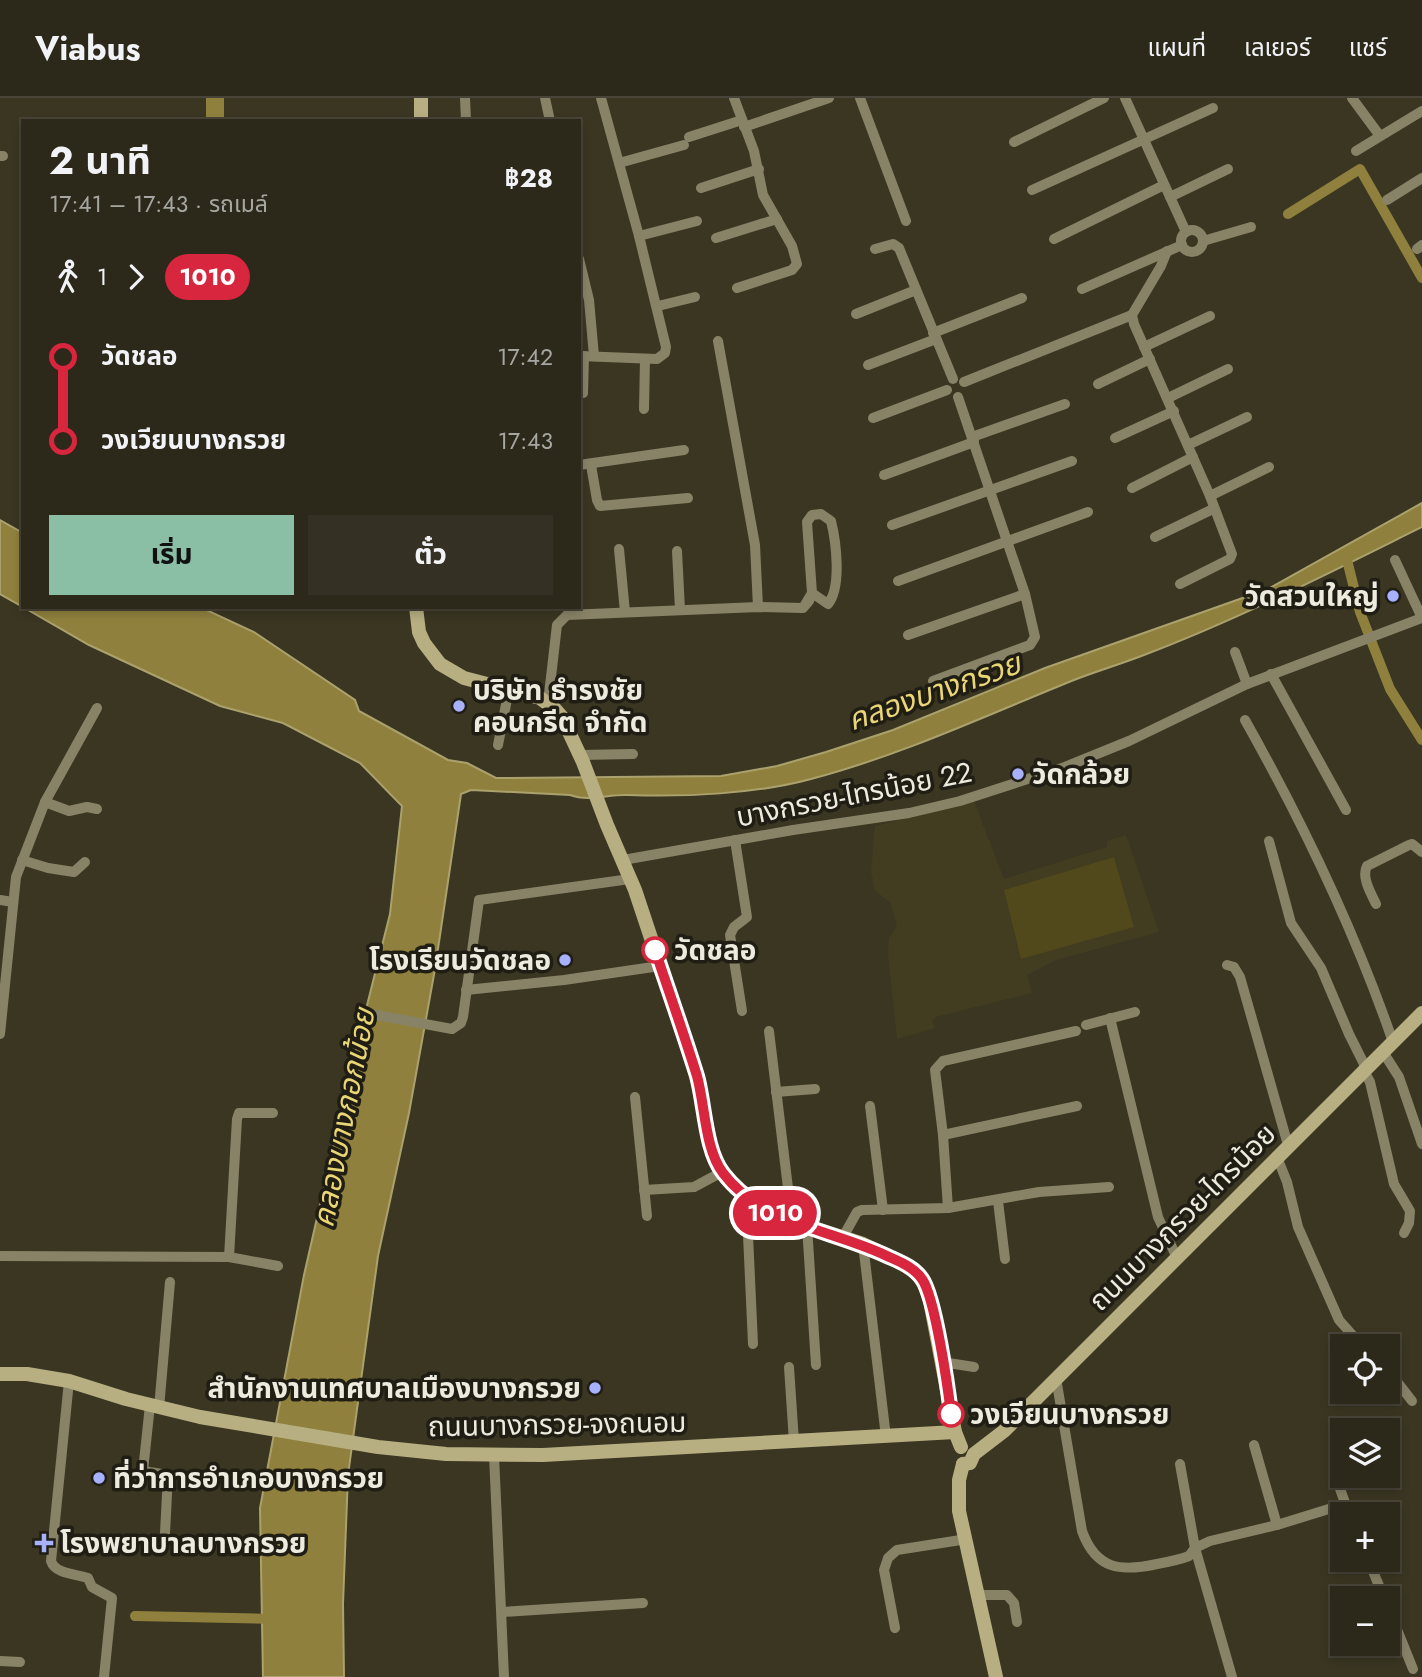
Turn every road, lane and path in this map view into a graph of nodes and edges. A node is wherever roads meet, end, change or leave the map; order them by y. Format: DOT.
graph roads {
  1 [pos="421,98"];
  2 [pos="466,98"];
  3 [pos="545,98"];
  4 [pos="601,98"];
  5 [pos="734,98"];
  6 [pos="829,98"];
  7 [pos="860,98"];
  8 [pos="1104,98"];
  9 [pos="1125,98"];
  10 [pos="1352,98"];
  11 [pos="1213,108"];
  12 [pos="1422,111"];
  13 [pos="421,119"];
  14 [pos="466,119"];
  15 [pos="550,119"];
  16 [pos="743,124"];
  17 [pos="1380,136"];
  18 [pos="1144,138"];
  19 [pos="1014,142"];
  20 [pos="1356,151"];
  21 [pos="620,163"];
  22 [pos="759,169"];
  23 [pos="1228,169"];
  24 [pos="1422,178"];
  25 [pos="1164,185"];
  26 [pos="701,188"];
  27 [pos="1032,190"];
  28 [pos="1170,197"];
  29 [pos="1387,200"];
  30 [pos="777,219"];
  31 [pos="906,220"];
  32 [pos="697,221"];
  33 [pos="1251,227"];
  34 [pos="1186,232"];
  35 [pos="639,236"];
  36 [pos="716,238"];
  37 [pos="1054,239"];
  38 [pos="1203,241"];
  39 [pos="1182,245"];
  40 [pos="875,249"];
  41 [pos="1167,251"];
  42 [pos="581,266"];
  43 [pos="737,288"];
  44 [pos="1082,289"];
  45 [pos="916,290"];
  46 [pos="695,297"];
  47 [pos="1022,298"];
  48 [pos="657,306"];
  49 [pos="856,314"];
  50 [pos="1132,314"];
  51 [pos="1210,316"];
  52 [pos="934,336"];
  53 [pos="718,341"];
  54 [pos="1144,347"];
  55 [pos="586,356"];
  56 [pos="645,359"];
  57 [pos="1150,359"];
  58 [pos="868,365"];
  59 [pos="1228,369"];
  60 [pos="953,379"];
  61 [pos="964,382"];
  62 [pos="1098,384"];
  63 [pos="947,390"];
  64 [pos="583,393"];
  65 [pos="958,397"];
  66 [pos="1168,398"];
  67 [pos="1065,404"];
  68 [pos="644,409"];
  69 [pos="1174,411"];
  70 [pos="1247,417"];
  71 [pos="873,418"];
  72 [pos="1115,438"];
  73 [pos="973,439"];
  74 [pos="1188,446"];
  75 [pos="684,450"];
  76 [pos="1193,457"];
  77 [pos="1072,461"];
  78 [pos="591,465"];
  79 [pos="581,466"];
  80 [pos="1269,467"];
  81 [pos="884,475"];
  82 [pos="1132,488"];
  83 [pos="989,490"];
  84 [pos="1210,496"];
  85 [pos="688,498"];
  86 [pos="1213,509"];
  87 [pos="1088,512"];
  88 [pos="892,525"];
  89 [pos="1155,537"];
  90 [pos="1007,541"];
  91 [pos="619,549"];
  92 [pos="677,551"];
  93 [pos="1395,561"];
  94 [pos="898,581"];
  95 [pos="1180,584"];
  96 [pos="812,593"];
  97 [pos="1025,594"];
  98 [pos="758,607"];
  99 [pos="416,609"];
  100 [pos="680,610"];
  101 [pos="625,612"];
  102 [pos="1422,618"];
  103 [pos="908,635"];
  104 [pos="1236,652"];
  105 [pos="1271,674"];
  106 [pos="933,681"];
  107 [pos="1247,684"];
  108 [pos="509,689"];
  109 [pos="548,703"];
  110 [pos="97,708"];
  111 [pos="1245,720"];
  112 [pos="498,744"];
  113 [pos="633,754"];
  114 [pos="582,758"];
  115 [pos="45,802"];
  116 [pos="97,809"];
  117 [pos="1346,810"];
  118 [pos="735,840"];
  119 [pos="1269,841"];
  120 [pos="1422,852"];
  121 [pos="22,860"];
  122 [pos="623,860"];
  123 [pos="85,862"];
  124 [pos="630,879"];
  125 [pos="0,900"];
  126 [pos="13,902"];
  127 [pos="1376,904"];
  128 [pos="1227,965"];
  129 [pos="660,966"];
  130 [pos="466,990"];
  131 [pos="742,1011"];
  132 [pos="1135,1012"];
  133 [pos="366,1013"];
  134 [pos="1422,1013"];
  135 [pos="1110,1018"];
  136 [pos="1087,1025"];
  137 [pos="769,1031"];
  138 [pos="1076,1031"];
  139 [pos="0,1034"];
  140 [pos="1388,1047"];
  141 [pos="1365,1069"];
  142 [pos="815,1089"];
  143 [pos="776,1092"];
  144 [pos="635,1097"];
  145 [pos="870,1106"];
  146 [pos="1077,1106"];
  147 [pos="273,1113"];
  148 [pos="943,1135"];
  149 [pos="1422,1144"];
  150 [pos="1288,1145"];
  151 [pos="1277,1157"];
  152 [pos="722,1172"];
  153 [pos="1109,1187"];
  154 [pos="644,1190"];
  155 [pos="998,1201"];
  156 [pos="764,1207"];
  157 [pos="948,1208"];
  158 [pos="883,1210"];
  159 [pos="647,1216"];
  160 [pos="792,1221"];
  161 [pos="807,1226"];
  162 [pos="1404,1233"];
  163 [pos="843,1237"];
  164 [pos="863,1244"];
  165 [pos="0,1256"];
  166 [pos="229,1257"];
  167 [pos="1177,1258"];
  168 [pos="1005,1259"];
  169 [pos="278,1266"];
  170 [pos="170,1282"];
  171 [pos="1351,1334"];
  172 [pos="753,1344"];
  173 [pos="942,1362"];
  174 [pos="817,1366"];
  175 [pos="789,1367"];
  176 [pos="974,1367"];
  177 [pos="0,1374"];
  178 [pos="1056,1378"];
  179 [pos="69,1381"];
  180 [pos="1400,1386"];
  181 [pos="1412,1401"];
  182 [pos="154,1406"];
  183 [pos="955,1432"];
  184 [pos="886,1437"];
  185 [pos="995,1439"];
  186 [pos="794,1442"];
  187 [pos="1254,1445"];
  188 [pos="961,1447"];
  189 [pos="974,1454"];
  190 [pos="494,1455"];
  191 [pos="963,1464"];
  192 [pos="1180,1464"];
  193 [pos="959,1486"];
  194 [pos="1330,1513"];
  195 [pos="1278,1525"];
  196 [pos="165,1533"];
  197 [pos="967,1539"];
  198 [pos="1195,1548"];
  199 [pos="978,1595"];
  200 [pos="643,1604"];
  201 [pos="502,1612"];
  202 [pos="1017,1622"];
  203 [pos="895,1628"];
  204 [pos="1400,1636"];
  205 [pos="0,1661"];
  206 [pos="20,1661"];
  207 [pos="1413,1668"];
  208 [pos="104,1677"];
  209 [pos="504,1677"];
  210 [pos="996,1677"];
  211 [pos="1232,1677"];
  1 -- 13 [label="main road"];
  2 -- 14 [label="street"];
  3 -- 15 [label="street"];
  4 -- 21 [label="street"];
  5 -- 16 [label="street"];
  6 -- 16 [label="street"];
  7 -- 31 [label="street"];
  8 -- 19 [label="street"];
  9 -- 18 [label="street"];
  10 -- 17 [label="street"];
  11 -- 18 [label="street"];
  12 -- 17 [label="street"];
  16 -- 21 [label="street"];
  16 -- 22 [label="street"];
  17 -- 20 [label="street"];
  18 -- 25 [label="street"];
  18 -- 27 [label="street"];
  21 -- 35 [label="street"];
  22 -- 26 [label="street"];
  22 -- 30 [label="street"];
  23 -- 28 [label="street"];
  24 -- 29 [label="street"];
  25 -- 28 [label="street"];
  25 -- 37 [label="street"];
  28 -- 34 [label="street"];
  30 -- 36 [label="street"];
  30 -- 43 [label="street"];
  32 -- 35 [label="street"];
  33 -- 38 [label="street"];
  34 -- 38 [label="street"];
  34 -- 39 [label="street"];
  35 -- 48 [label="street"];
  38 -- 39 [label="street"];
  39 -- 41 [label="street"];
  40 -- 45 [label="street"];
  41 -- 44 [label="street"];
  41 -- 50 [label="street"];
  42 -- 55 [label="street"];
  45 -- 49 [label="street"];
  45 -- 52 [label="street"];
  46 -- 48 [label="street"];
  47 -- 52 [label="street"];
  48 -- 56 [label="street"];
  50 -- 54 [label="street"];
  50 -- 61 [label="street"];
  51 -- 54 [label="street"];
  52 -- 58 [label="street"];
  52 -- 60 [label="street"];
  53 -- 98 [label="street"];
  54 -- 57 [label="street"];
  55 -- 56 [label="street"];
  55 -- 64 [label="street"];
  56 -- 68 [label="street"];
  57 -- 62 [label="street"];
  57 -- 66 [label="street"];
  59 -- 66 [label="street"];
  60 -- 61 [label="street"];
  60 -- 63 [label="street"];
  61 -- 65 [label="street"];
  63 -- 65 [label="street"];
  63 -- 71 [label="street"];
  65 -- 73 [label="street"];
  66 -- 69 [label="street"];
  67 -- 73 [label="street"];
  69 -- 72 [label="street"];
  69 -- 74 [label="street"];
  70 -- 74 [label="street"];
  73 -- 81 [label="street"];
  73 -- 83 [label="street"];
  74 -- 76 [label="street"];
  75 -- 78 [label="street"];
  76 -- 82 [label="street"];
  76 -- 84 [label="street"];
  77 -- 83 [label="street"];
  78 -- 79 [label="street"];
  78 -- 85 [label="street"];
  80 -- 84 [label="street"];
  83 -- 88 [label="street"];
  83 -- 90 [label="street"];
  84 -- 86 [label="street"];
  86 -- 89 [label="street"];
  86 -- 95 [label="street"];
  87 -- 90 [label="street"];
  90 -- 94 [label="street"];
  90 -- 97 [label="street"];
  91 -- 101 [label="street"];
  92 -- 100 [label="street"];
  93 -- 102 [label="street"];
  96 -- 96 [label="street"];
  96 -- 98 [label="street"];
  97 -- 103 [label="street"];
  97 -- 106 [label="street"];
  98 -- 100 [label="street"];
  99 -- 108 [label="main road"];
  100 -- 101 [label="street"];
  101 -- 109 [label="street"];
  102 -- 105 [label="street, บางกรวย-ไทรน้อย 22"];
  104 -- 107 [label="street"];
  105 -- 107 [label="street, บางกรวย-ไทรน้อย 22"];
  105 -- 117 [label="street"];
  107 -- 118 [label="street, บางกรวย-ไทรน้อย 22"];
  108 -- 109 [label="main road"];
  108 -- 112 [label="street"];
  109 -- 114 [label="main road"];
  110 -- 115 [label="street"];
  111 -- 140 [label="street"];
  113 -- 114 [label="street"];
  114 -- 122 [label="main road"];
  115 -- 116 [label="street"];
  115 -- 121 [label="street"];
  118 -- 122 [label="street, บางกรวย-ไทรน้อย 22"];
  118 -- 131 [label="street"];
  119 -- 141 [label="street"];
  120 -- 127 [label="street"];
  121 -- 123 [label="street"];
  121 -- 126 [label="street"];
  122 -- 124 [label="main road"];
  124 -- 129 [label="main road"];
  124 -- 130 [label="street"];
  125 -- 126 [label="street"];
  126 -- 139 [label="street"];
  128 -- 150 [label="street"];
  129 -- 130 [label="street"];
  129 -- 152 [label="main road"];
  130 -- 133 [label="street"];
  132 -- 135 [label="street"];
  134 -- 140 [label="main road, ถนนบางกรวย-ไทรน้อย"];
  135 -- 136 [label="street"];
  135 -- 167 [label="street"];
  137 -- 143 [label="street"];
  138 -- 148 [label="street"];
  140 -- 141 [label="main road, ถนนบางกรวย-ไทรน้อย"];
  140 -- 149 [label="street"];
  141 -- 150 [label="main road, ถนนบางกรวย-ไทรน้อย"];
  141 -- 162 [label="street"];
  142 -- 143 [label="street"];
  143 -- 160 [label="street"];
  144 -- 154 [label="street"];
  145 -- 158 [label="street"];
  146 -- 148 [label="street"];
  147 -- 166 [label="street"];
  148 -- 157 [label="street"];
  150 -- 151 [label="main road, ถนนบางกรวย-ไทรน้อย"];
  151 -- 167 [label="main road, ถนนบางกรวย-ไทรน้อย"];
  151 -- 171 [label="street"];
  152 -- 154 [label="street"];
  152 -- 156 [label="main road"];
  153 -- 155 [label="street"];
  154 -- 159 [label="street"];
  155 -- 157 [label="street"];
  155 -- 168 [label="street"];
  156 -- 160 [label="main road"];
  156 -- 172 [label="street"];
  157 -- 158 [label="street"];
  158 -- 163 [label="street"];
  160 -- 161 [label="main road"];
  161 -- 163 [label="main road"];
  161 -- 174 [label="street"];
  163 -- 164 [label="main road"];
  164 -- 173 [label="main road"];
  164 -- 184 [label="street"];
  165 -- 166 [label="street"];
  166 -- 169 [label="street"];
  167 -- 178 [label="main road, ถนนบางกรวย-ไทรน้อย"];
  170 -- 182 [label="street"];
  173 -- 176 [label="street"];
  173 -- 183 [label="main road"];
  175 -- 186 [label="street"];
  177 -- 179 [label="main road, ถนนบางกรวย-จงถนอม"];
  178 -- 185 [label="main road, ถนนบางกรวย-ไทรน้อย"];
  178 -- 198 [label="street"];
  179 -- 182 [label="main road, ถนนบางกรวย-จงถนอม"];
  179 -- 208 [label="street"];
  180 -- 181 [label="street"];
  182 -- 190 [label="main road, ถนนบางกรวย-จงถนอม"];
  182 -- 196 [label="street"];
  183 -- 184 [label="main road, ถนนบางกรวย-จงถนอม"];
  183 -- 185 [label="main road, ถนนบางกรวย-จงถนอม"];
  183 -- 188 [label="main road"];
  184 -- 186 [label="main road, ถนนบางกรวย-จงถนอม"];
  185 -- 189 [label="main road, ถนนบางกรวย-ไทรน้อย"];
  185 -- 193 [label="main road"];
  186 -- 190 [label="main road, ถนนบางกรวย-จงถนอม"];
  187 -- 195 [label="street"];
  188 -- 189 [label="main road"];
  188 -- 191 [label="main road"];
  189 -- 191 [label="main road"];
  190 -- 201 [label="street"];
  191 -- 193 [label="main road"];
  192 -- 198 [label="street"];
  193 -- 197 [label="main road"];
  194 -- 195 [label="street"];
  195 -- 198 [label="street"];
  197 -- 199 [label="main road"];
  197 -- 203 [label="street"];
  198 -- 211 [label="street"];
  199 -- 202 [label="street"];
  199 -- 210 [label="main road"];
  200 -- 201 [label="street"];
  201 -- 209 [label="street"];
  204 -- 207 [label="street"];
  205 -- 206 [label="street"];
}
